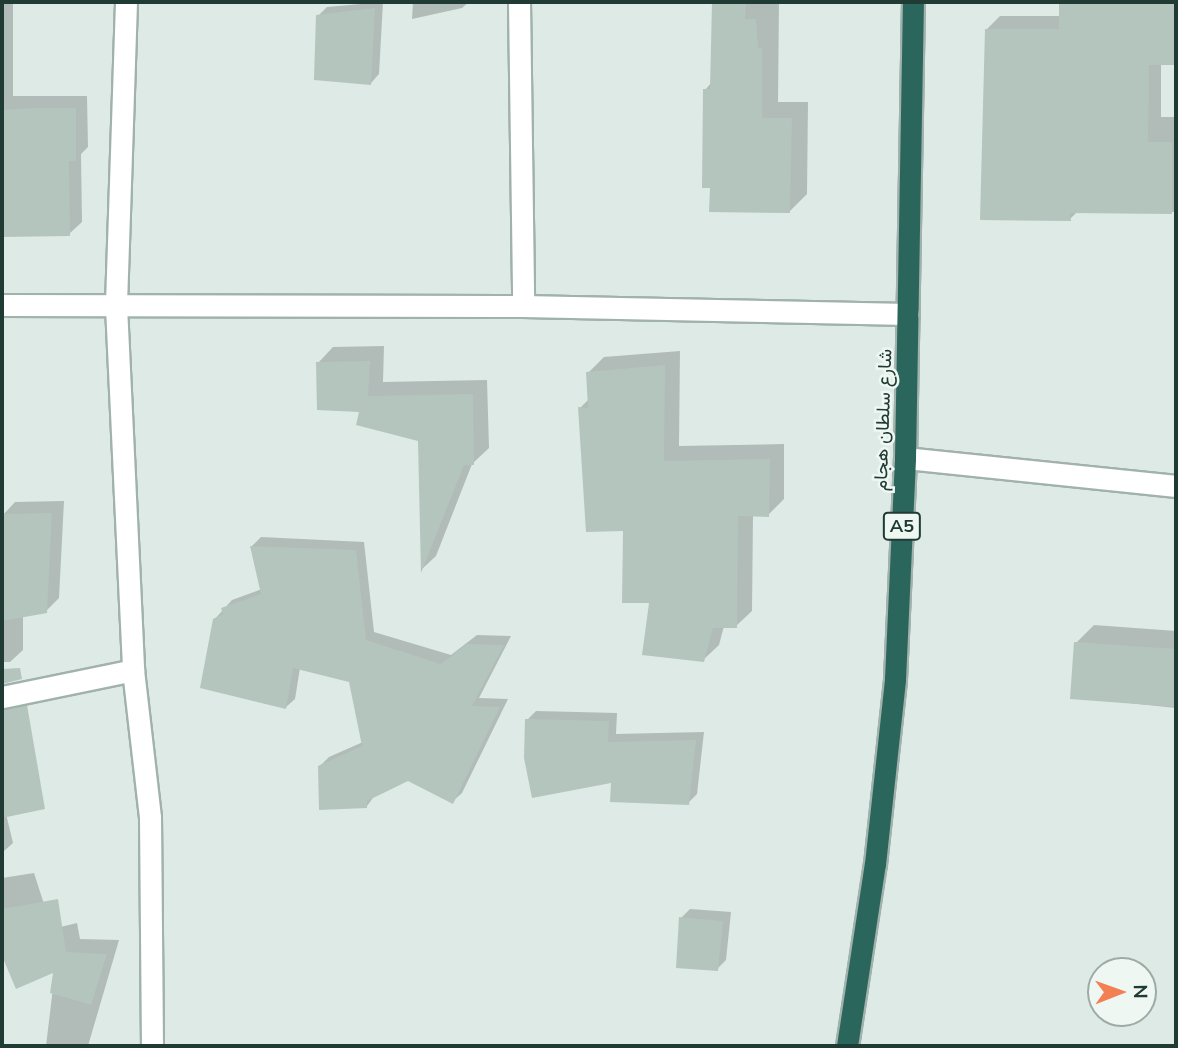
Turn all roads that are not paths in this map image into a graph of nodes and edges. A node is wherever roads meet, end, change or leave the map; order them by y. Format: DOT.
graph roads {
  1 [pos="126,2"];
  2 [pos="519,2"];
  3 [pos="913,2"];
  4 [pos="2,305"];
  5 [pos="116,306"];
  6 [pos="523,306"];
  7 [pos="908,314"];
  8 [pos="905,458"];
  9 [pos="1176,486"];
  10 [pos="133,670"];
  11 [pos="2,697"];
  12 [pos="152,1046"];
  13 [pos="847,1046"];
  1 -- 5 [label="street"];
  2 -- 6 [label="street"];
  3 -- 7 [label="highway, شارع سلطان هجام / A5"];
  4 -- 5 [label="street"];
  5 -- 6 [label="street"];
  5 -- 10 [label="street"];
  6 -- 7 [label="street"];
  7 -- 8 [label="highway, شارع سلطان هجام / A5"];
  8 -- 9 [label="street"];
  8 -- 13 [label="highway, شارع سلطان هجام / A5"];
  10 -- 11 [label="street"];
  10 -- 12 [label="street"];
}
